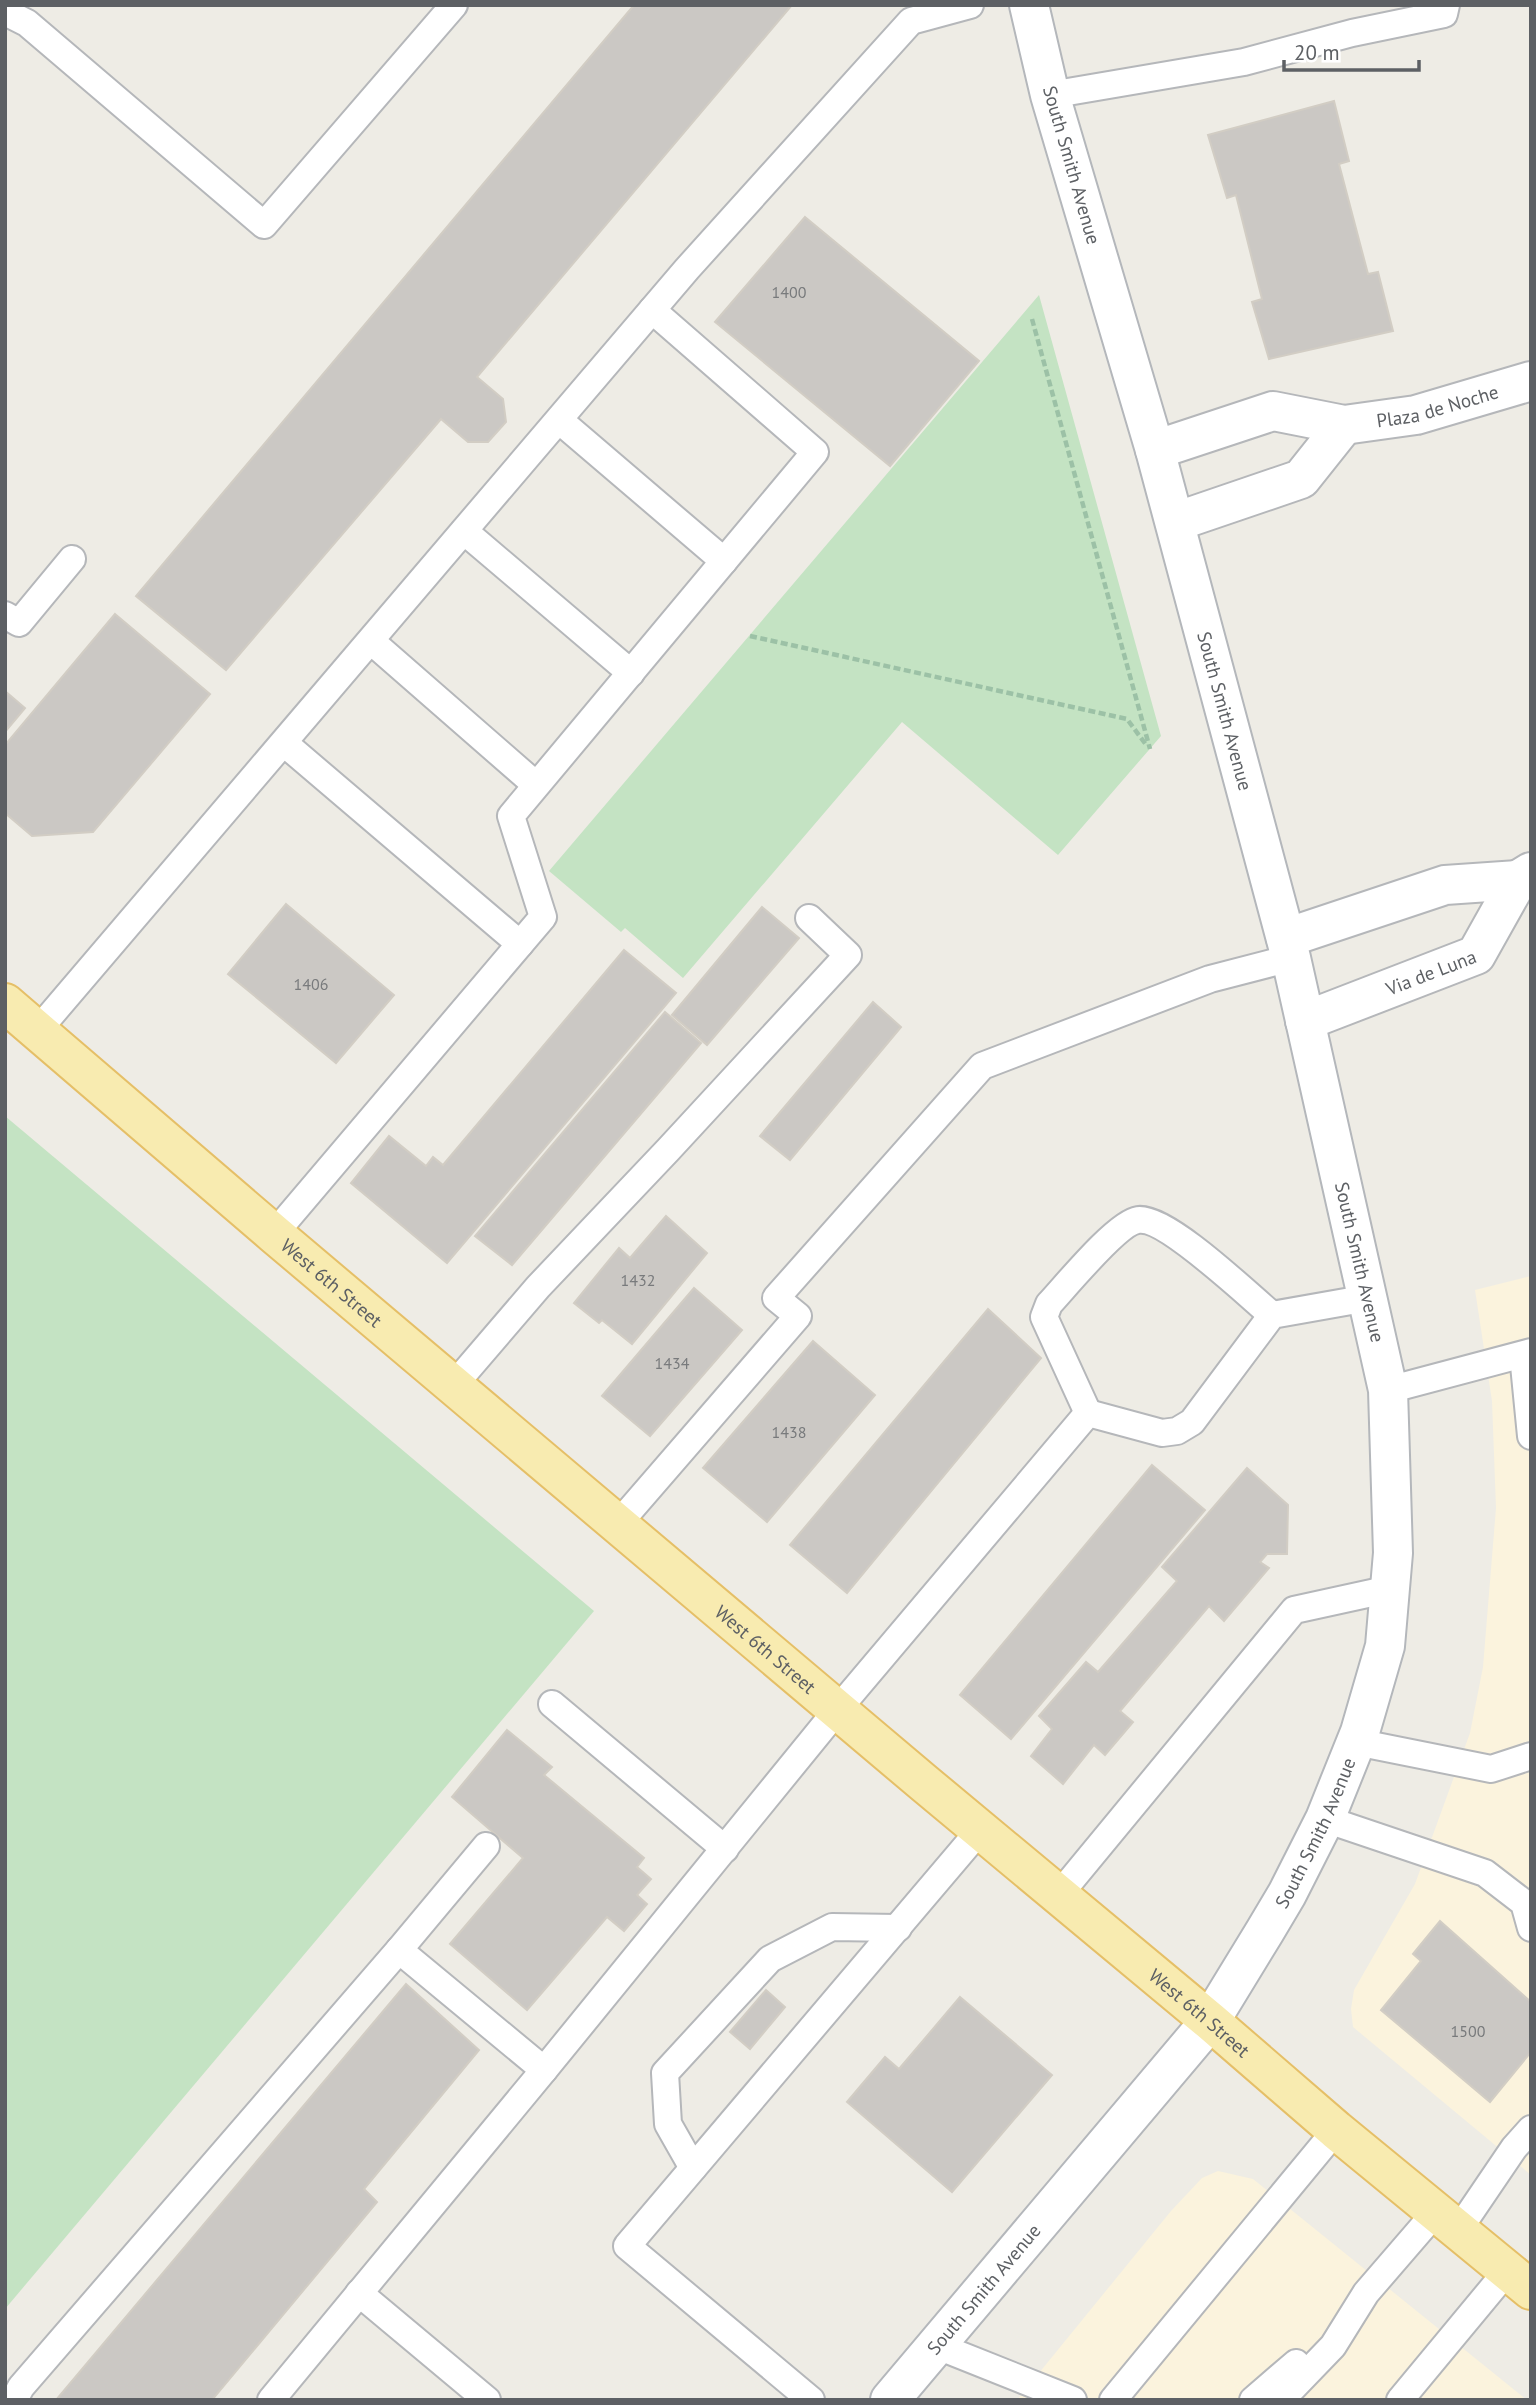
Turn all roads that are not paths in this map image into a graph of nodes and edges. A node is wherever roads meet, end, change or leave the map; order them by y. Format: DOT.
graph roads {
  1 [pos="454,5"];
  2 [pos="970,5"];
  3 [pos="1029,5"];
  4 [pos="1446,5"];
  5 [pos="25,14"];
  6 [pos="1050,95"];
  7 [pos="652,310"];
  8 [pos="1531,381"];
  9 [pos="559,420"];
  10 [pos="1345,425"];
  11 [pos="1155,450"];
  12 [pos="1175,522"];
  13 [pos="464,531"];
  14 [pos="72,559"];
  15 [pos="724,561"];
  16 [pos="5,615"];
  17 [pos="371,641"];
  18 [pos="631,673"];
  19 [pos="284,743"];
  20 [pos="536,785"];
  21 [pos="1525,876"];
  22 [pos="809,918"];
  23 [pos="520,944"];
  24 [pos="1288,948"];
  25 [pos="5,1003"];
  26 [pos="1305,1021"];
  27 [pos="38,1030"];
  28 [pos="274,1234"];
  29 [pos="1368,1298"];
  30 [pos="1272,1315"];
  31 [pos="1527,1353"];
  32 [pos="454,1385"];
  33 [pos="1388,1390"];
  34 [pos="1088,1413"];
  35 [pos="1531,1436"];
  36 [pos="618,1524"];
  37 [pos="1390,1589"];
  38 [pos="552,1704"];
  39 [pos="838,1709"];
  40 [pos="1356,1742"];
  41 [pos="1531,1756"];
  42 [pos="1325,1819"];
  43 [pos="980,1830"];
  44 [pos="486,1846"];
  45 [pos="724,1849"];
  46 [pos="1058,1896"];
  47 [pos="898,1928"];
  48 [pos="1531,1928"];
  49 [pos="399,1950"];
  50 [pos="1210,2021"];
  51 [pos="544,2070"];
  52 [pos="1531,2129"];
  53 [pos="1336,2130"];
  54 [pos="693,2168"];
  55 [pos="1446,2222"];
  56 [pos="1519,2281"];
  57 [pos="359,2293"];
  58 [pos="1366,2293"];
  59 [pos="935,2346"];
  60 [pos="1128,2395"];
  61 [pos="14,2400"];
  62 [pos="271,2400"];
  63 [pos="487,2400"];
  64 [pos="811,2400"];
  65 [pos="890,2400"];
  66 [pos="1073,2400"];
  67 [pos="1253,2400"];
  68 [pos="1281,2400"];
  69 [pos="1400,2400"];
  1 -- 5 [label="lane"];
  2 -- 7 [label="lane"];
  3 -- 6 [label="main road, South Smith Avenue"];
  4 -- 6 [label="lane"];
  6 -- 11 [label="main road, South Smith Avenue"];
  7 -- 9 [label="lane"];
  7 -- 15 [label="lane"];
  8 -- 10 [label="main road, Plaza de Noche"];
  9 -- 13 [label="lane"];
  9 -- 15 [label="lane"];
  10 -- 11 [label="main road, Plaza de Noche"];
  10 -- 12 [label="main road"];
  11 -- 12 [label="main road, South Smith Avenue"];
  12 -- 24 [label="main road, South Smith Avenue"];
  13 -- 17 [label="lane"];
  13 -- 18 [label="lane"];
  14 -- 16 [label="lane"];
  15 -- 18 [label="lane"];
  17 -- 19 [label="lane"];
  17 -- 20 [label="lane"];
  18 -- 20 [label="lane"];
  19 -- 23 [label="lane"];
  19 -- 27 [label="lane"];
  20 -- 23 [label="lane"];
  21 -- 24 [label="main road, Via de Luna"];
  21 -- 26 [label="main road, Via de Luna"];
  22 -- 32 [label="lane"];
  23 -- 28 [label="lane"];
  24 -- 26 [label="main road, South Smith Avenue"];
  24 -- 36 [label="lane"];
  25 -- 27 [label="main road, West 6th Street"];
  26 -- 29 [label="main road, South Smith Avenue"];
  27 -- 28 [label="main road, West 6th Street"];
  28 -- 32 [label="main road, West 6th Street"];
  29 -- 30 [label="lane"];
  29 -- 33 [label="main road, South Smith Avenue"];
  30 -- 34 [label="lane"];
  30 -- 34 [label="lane"];
  31 -- 33 [label="lane"];
  31 -- 35 [label="lane"];
  32 -- 36 [label="main road, West 6th Street"];
  33 -- 37 [label="main road, South Smith Avenue"];
  34 -- 39 [label="lane"];
  36 -- 39 [label="main road, West 6th Street"];
  37 -- 40 [label="main road, South Smith Avenue"];
  37 -- 46 [label="lane"];
  38 -- 45 [label="lane"];
  39 -- 43 [label="main road, West 6th Street"];
  39 -- 45 [label="lane"];
  40 -- 41 [label="lane"];
  40 -- 42 [label="main road, South Smith Avenue"];
  42 -- 48 [label="lane"];
  42 -- 50 [label="main road, South Smith Avenue"];
  43 -- 46 [label="main road, West 6th Street"];
  43 -- 47 [label="lane"];
  44 -- 49 [label="lane"];
  45 -- 51 [label="lane"];
  46 -- 50 [label="main road, West 6th Street"];
  47 -- 54 [label="lane"];
  47 -- 54 [label="lane"];
  49 -- 51 [label="lane"];
  49 -- 61 [label="lane"];
  50 -- 53 [label="main road, West 6th Street"];
  50 -- 59 [label="main road, South Smith Avenue"];
  51 -- 57 [label="lane"];
  52 -- 55 [label="lane"];
  53 -- 55 [label="main road, West 6th Street"];
  53 -- 60 [label="lane"];
  54 -- 64 [label="lane"];
  55 -- 56 [label="main road, West 6th Street"];
  55 -- 58 [label="lane"];
  56 -- 69 [label="lane"];
  57 -- 62 [label="lane"];
  57 -- 63 [label="lane"];
  58 -- 67 [label="lane"];
  58 -- 68 [label="lane"];
  59 -- 65 [label="main road, South Smith Avenue"];
  59 -- 66 [label="lane"];
}
